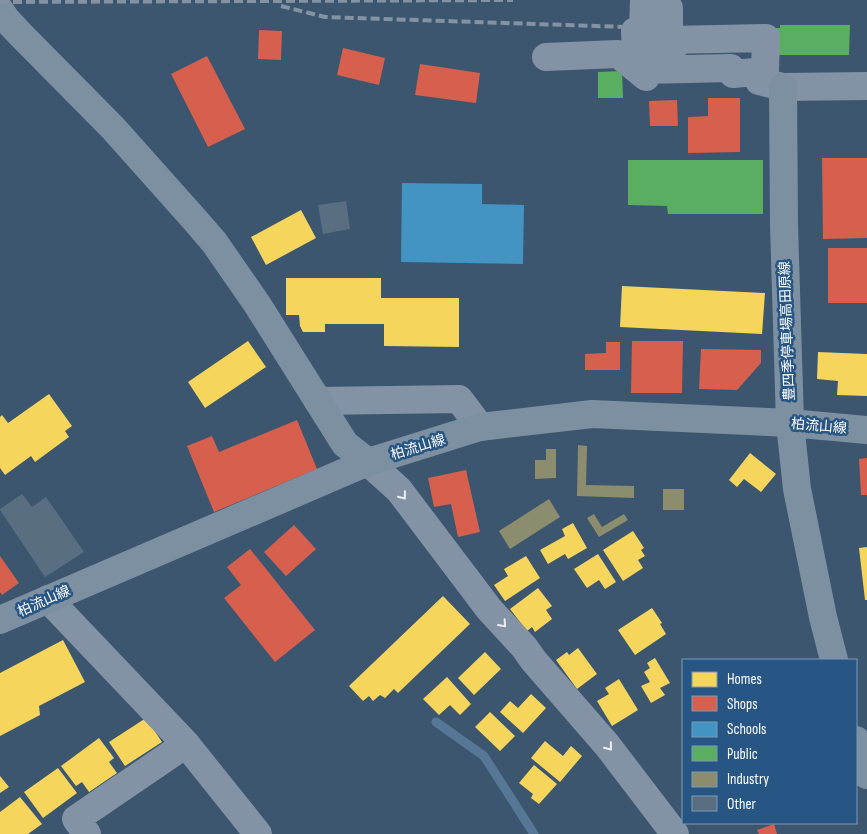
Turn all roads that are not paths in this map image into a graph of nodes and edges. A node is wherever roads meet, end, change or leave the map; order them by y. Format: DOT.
graph roads {
  1 [pos="644,0"];
  2 [pos="656,0"];
  3 [pos="669,0"];
  4 [pos="0,10"];
  5 [pos="672,53"];
  6 [pos="546,57"];
  7 [pos="867,86"];
  8 [pos="783,87"];
  9 [pos="318,401"];
  10 [pos="790,423"];
  11 [pos="480,427"];
  12 [pos="867,430"];
  13 [pos="368,462"];
  14 [pos="48,599"];
  15 [pos="0,620"];
  16 [pos="834,659"];
  17 [pos="857,743"];
  18 [pos="186,744"];
  19 [pos="867,775"];
  20 [pos="87,834"];
  21 [pos="258,834"];
  22 [pos="675,834"];
  1 -- 3 [label="street"];
  2 -- 5 [label="street, bridge"];
  4 -- 9 [label="main road"];
  6 -- 8 [label="street"];
  7 -- 8 [label="street"];
  8 -- 10 [label="main road, 豊四季停車場高田原線"];
  9 -- 11 [label="street"];
  9 -- 13 [label="main road"];
  10 -- 11 [label="main road, 柏流山線"];
  10 -- 12 [label="main road, 柏流山線"];
  10 -- 16 [label="main road, 豊四季停車場高田原線"];
  11 -- 13 [label="main road, 柏流山線"];
  13 -- 14 [label="main road, 柏流山線"];
  13 -- 22 [label="street, one-way"];
  14 -- 15 [label="main road, 柏流山線"];
  14 -- 18 [label="street"];
  17 -- 19 [label="main road"];
  18 -- 20 [label="street"];
  18 -- 21 [label="street"];
}
